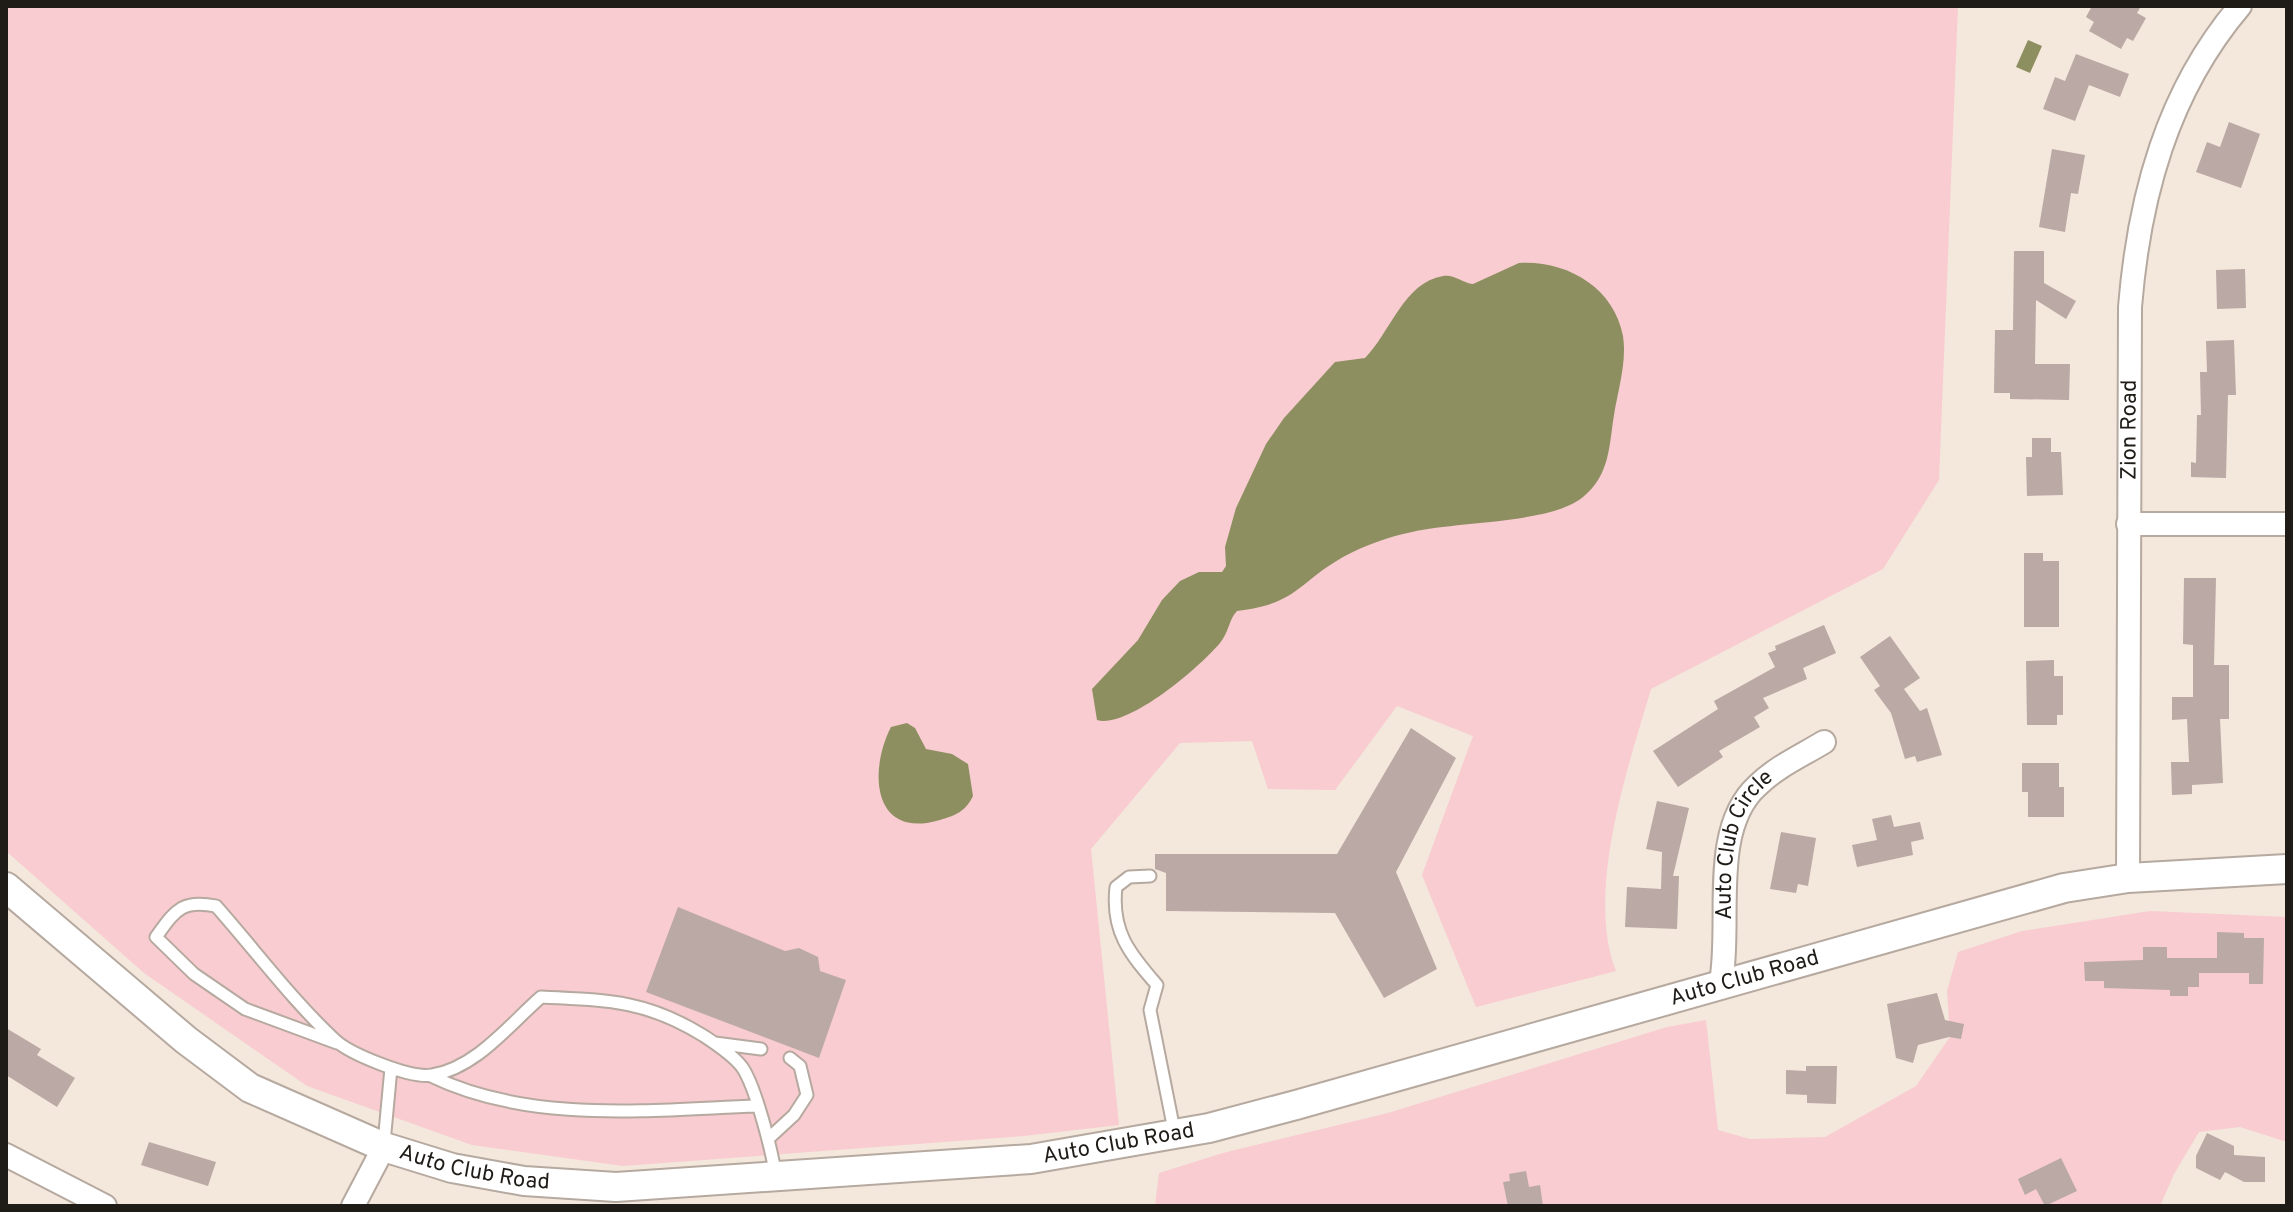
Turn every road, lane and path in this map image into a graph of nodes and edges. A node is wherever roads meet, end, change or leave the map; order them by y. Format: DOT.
graph roads {
  1 [pos="2240,6"];
  2 [pos="2128,524"];
  3 [pos="2287,524"];
  4 [pos="1824,742"];
  5 [pos="2287,869"];
  6 [pos="1150,876"];
  7 [pos="2128,878"];
  8 [pos="9,898"];
  9 [pos="1721,982"];
  10 [pos="337,1043"];
  11 [pos="715,1043"];
  12 [pos="761,1049"];
  13 [pos="790,1058"];
  14 [pos="391,1068"];
  15 [pos="431,1076"];
  16 [pos="756,1106"];
  17 [pos="1175,1135"];
  18 [pos="768,1139"];
  19 [pos="384,1147"];
  20 [pos="6,1155"];
  21 [pos="777,1178"];
  22 [pos="105,1206"];
  23 [pos="353,1206"];
  1 -- 2 [label="street, Zion Road"];
  2 -- 3 [label="street"];
  2 -- 7 [label="street, Zion Road"];
  4 -- 9 [label="street, Auto Club Circle"];
  5 -- 7 [label="street, Auto Club Road"];
  6 -- 17 [label="lane"];
  7 -- 9 [label="street, Auto Club Road"];
  8 -- 19 [label="street, Auto Club Road"];
  9 -- 17 [label="street, Auto Club Road"];
  10 -- 10 [label="lane"];
  10 -- 14 [label="lane"];
  11 -- 12 [label="lane"];
  11 -- 15 [label="lane"];
  11 -- 16 [label="lane"];
  13 -- 18 [label="lane"];
  14 -- 15 [label="lane"];
  14 -- 19 [label="lane"];
  15 -- 16 [label="lane"];
  16 -- 18 [label="lane"];
  17 -- 21 [label="street, Auto Club Road"];
  18 -- 21 [label="lane"];
  19 -- 21 [label="street, Auto Club Road"];
  19 -- 23 [label="street"];
  20 -- 22 [label="street"];
}
